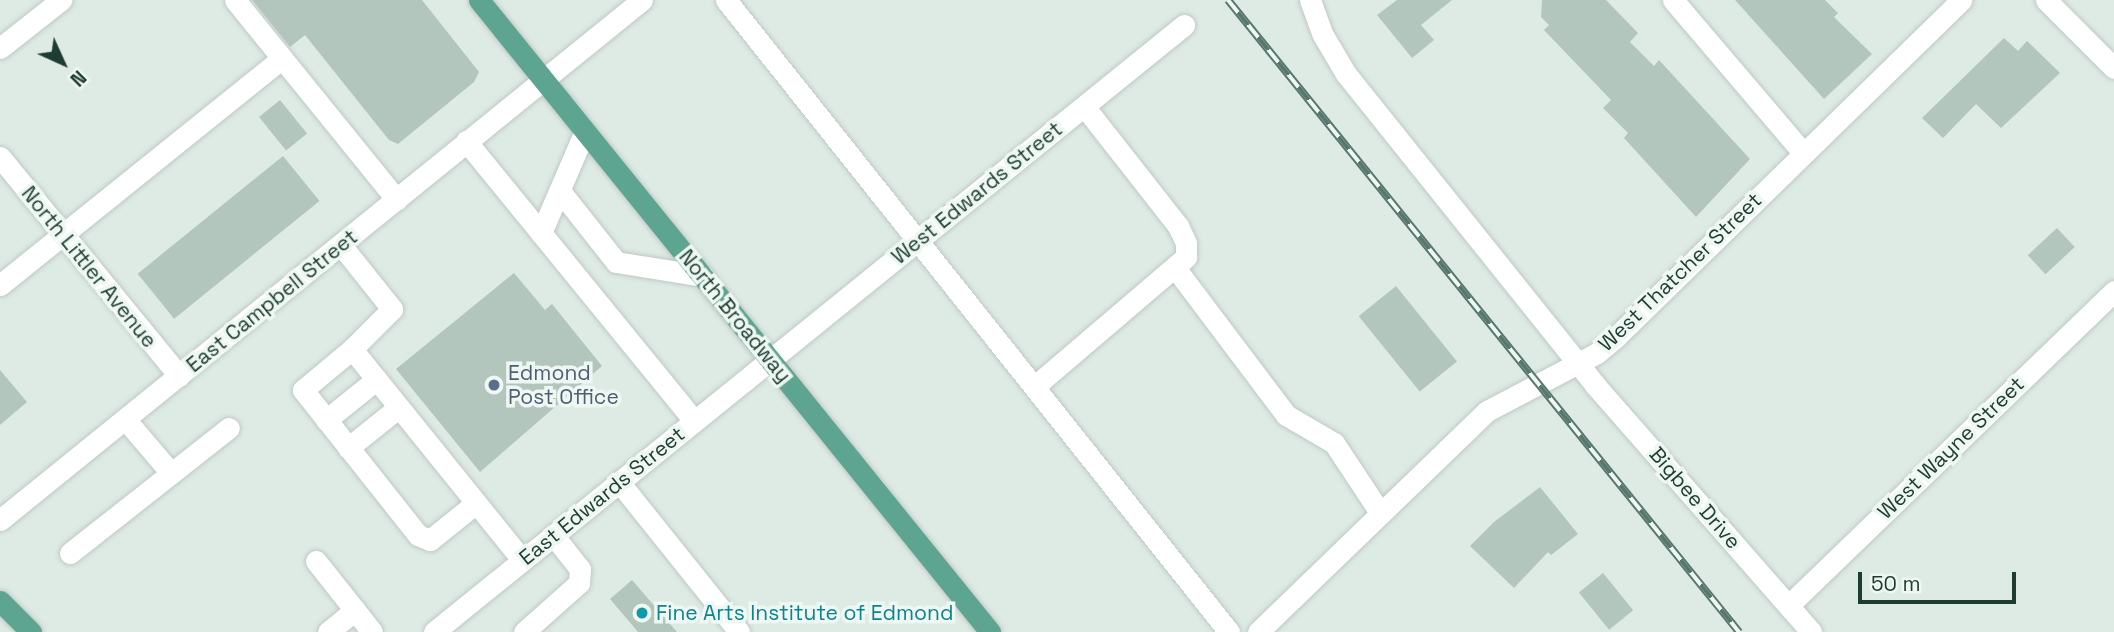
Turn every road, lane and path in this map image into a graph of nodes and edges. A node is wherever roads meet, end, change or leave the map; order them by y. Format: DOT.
graph roads {
  1 [pos="60,0"];
  2 [pos="234,0"];
  3 [pos="478,0"];
  4 [pos="642,0"];
  5 [pos="726,0"];
  6 [pos="1310,0"];
  7 [pos="1673,0"];
  8 [pos="1961,0"];
  9 [pos="2046,0"];
  10 [pos="1184,25"];
  11 [pos="0,48"];
  12 [pos="282,58"];
  13 [pos="2114,68"];
  14 [pos="543,79"];
  15 [pos="1084,106"];
  16 [pos="585,131"];
  17 [pos="466,141"];
  18 [pos="1804,153"];
  19 [pos="0,157"];
  20 [pos="560,191"];
  21 [pos="397,200"];
  22 [pos="541,233"];
  23 [pos="62,235"];
  24 [pos="919,241"];
  25 [pos="341,244"];
  26 [pos="1176,269"];
  27 [pos="703,276"];
  28 [pos="0,285"];
  29 [pos="2114,291"];
  30 [pos="352,349"];
  31 [pos="769,359"];
  32 [pos="1580,362"];
  33 [pos="179,376"];
  34 [pos="377,379"];
  35 [pos="1035,386"];
  36 [pos="399,407"];
  37 [pos="125,419"];
  38 [pos="326,420"];
  39 [pos="694,421"];
  40 [pos="229,428"];
  41 [pos="348,448"];
  42 [pos="171,473"];
  43 [pos="619,482"];
  44 [pos="476,503"];
  45 [pos="1380,511"];
  46 [pos="0,520"];
  47 [pos="553,535"];
  48 [pos="70,553"];
  49 [pos="522,560"];
  50 [pos="316,561"];
  51 [pos="0,601"];
  52 [pos="1789,605"];
  53 [pos="355,610"];
  54 [pos="730,629"];
  55 [pos="31,632"];
  56 [pos="328,632"];
  57 [pos="372,632"];
  58 [pos="435,632"];
  59 [pos="524,632"];
  60 [pos="990,632"];
  61 [pos="1229,632"];
  62 [pos="1258,632"];
  63 [pos="1811,632"];
  1 -- 11 [label="street"];
  2 -- 12 [label="street"];
  3 -- 14 [label="main road, North Broadway"];
  4 -- 14 [label="street, East Campbell Street"];
  5 -- 24 [label="street"];
  6 -- 32 [label="street, Bigbee Drive"];
  7 -- 18 [label="street"];
  8 -- 18 [label="street, West Thatcher Street"];
  9 -- 13 [label="street"];
  10 -- 15 [label="street, West Edwards Street"];
  12 -- 21 [label="street"];
  12 -- 23 [label="street"];
  14 -- 16 [label="main road, North Broadway"];
  14 -- 17 [label="street, East Campbell Street"];
  15 -- 24 [label="street, West Edwards Street"];
  15 -- 26 [label="street"];
  16 -- 20 [label="street"];
  16 -- 27 [label="main road, North Broadway"];
  17 -- 21 [label="street, East Campbell Street"];
  17 -- 22 [label="street"];
  18 -- 32 [label="street, West Thatcher Street"];
  19 -- 23 [label="street, North Littler Avenue"];
  20 -- 22 [label="street"];
  20 -- 27 [label="street"];
  21 -- 25 [label="street, East Campbell Street"];
  22 -- 39 [label="street"];
  23 -- 28 [label="street"];
  23 -- 33 [label="street, North Littler Avenue"];
  24 -- 31 [label="street, West Edwards Street"];
  24 -- 35 [label="street"];
  25 -- 30 [label="street"];
  25 -- 33 [label="street, East Campbell Street"];
  26 -- 35 [label="street"];
  26 -- 45 [label="street"];
  27 -- 31 [label="main road, North Broadway"];
  29 -- 52 [label="street, West Wayne Street"];
  30 -- 34 [label="street"];
  30 -- 38 [label="street"];
  31 -- 39 [label="street, East Edwards Street"];
  31 -- 60 [label="main road, North Broadway"];
  32 -- 45 [label="street, West Thatcher Street"];
  32 -- 52 [label="street, Bigbee Drive"];
  33 -- 37 [label="street, East Campbell Street"];
  34 -- 36 [label="street"];
  34 -- 38 [label="street"];
  35 -- 61 [label="street"];
  36 -- 41 [label="street"];
  36 -- 44 [label="street"];
  37 -- 42 [label="street"];
  37 -- 46 [label="street, East Campbell Street"];
  38 -- 41 [label="street"];
  39 -- 43 [label="street, East Edwards Street"];
  40 -- 42 [label="street"];
  41 -- 44 [label="street"];
  42 -- 48 [label="street"];
  43 -- 47 [label="street, East Edwards Street"];
  43 -- 54 [label="street"];
  44 -- 49 [label="street"];
  45 -- 62 [label="street, West Thatcher Street"];
  47 -- 49 [label="street, East Edwards Street"];
  47 -- 59 [label="street"];
  49 -- 58 [label="street, East Edwards Street"];
  50 -- 53 [label="street"];
  51 -- 55 [label="main road"];
  52 -- 63 [label="street, Bigbee Drive"];
  53 -- 56 [label="street"];
  53 -- 57 [label="street"];
}
